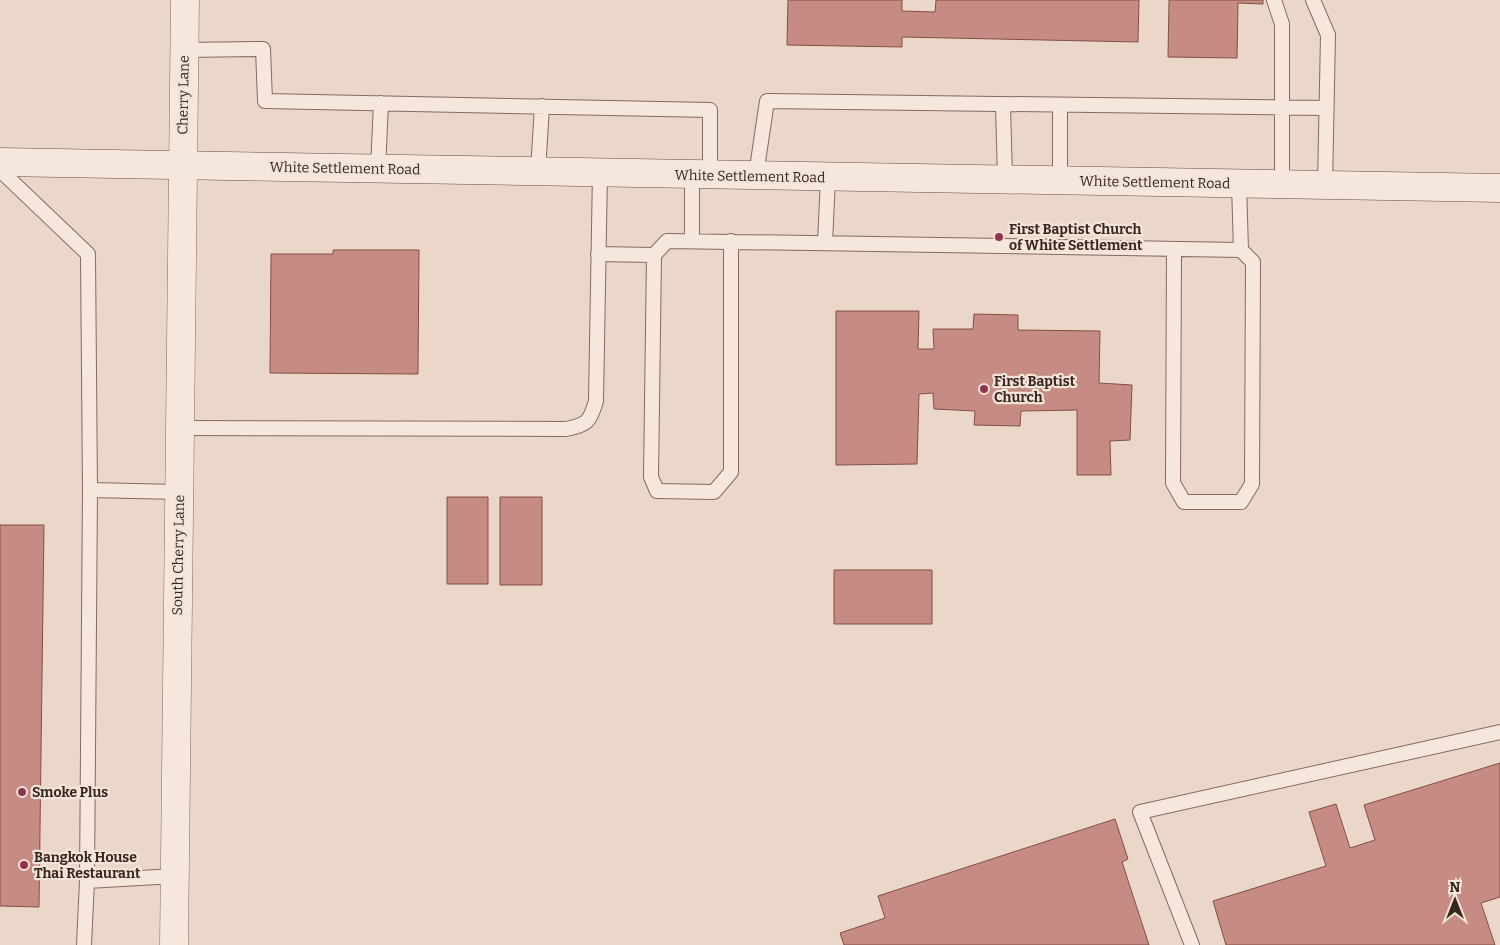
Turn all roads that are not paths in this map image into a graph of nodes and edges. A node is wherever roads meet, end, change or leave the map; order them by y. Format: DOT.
graph roads {
  1 [pos="1274,0"];
  2 [pos="1313,0"];
  3 [pos="185,25"];
  4 [pos="381,103"];
  5 [pos="1004,105"];
  6 [pos="1060,105"];
  7 [pos="542,106"];
  8 [pos="1282,108"];
  9 [pos="1325,108"];
  10 [pos="0,162"];
  11 [pos="182,166"];
  12 [pos="378,169"];
  13 [pos="0,170"];
  14 [pos="538,172"];
  15 [pos="600,172"];
  16 [pos="701,174"];
  17 [pos="756,175"];
  18 [pos="828,178"];
  19 [pos="1005,179"];
  20 [pos="1060,180"];
  21 [pos="1239,184"];
  22 [pos="1282,184"];
  23 [pos="1325,185"];
  24 [pos="1500,188"];
  25 [pos="692,241"];
  26 [pos="731,241"];
  27 [pos="825,243"];
  28 [pos="1174,249"];
  29 [pos="1241,250"];
  30 [pos="598,254"];
  31 [pos="654,255"];
  32 [pos="179,428"];
  33 [pos="90,490"];
  34 [pos="179,492"];
  35 [pos="1500,732"];
  36 [pos="175,876"];
  37 [pos="87,881"];
  38 [pos="84,945"];
  39 [pos="174,945"];
  40 [pos="1192,945"];
  1 -- 8 [label="lane"];
  2 -- 9 [label="lane"];
  3 -- 4 [label="lane"];
  3 -- 11 [label="main road, Cherry Lane"];
  4 -- 7 [label="lane"];
  4 -- 12 [label="lane"];
  5 -- 6 [label="lane"];
  5 -- 17 [label="lane"];
  5 -- 19 [label="lane"];
  6 -- 8 [label="lane"];
  6 -- 20 [label="lane"];
  7 -- 14 [label="lane"];
  7 -- 16 [label="lane"];
  8 -- 9 [label="lane"];
  8 -- 22 [label="lane"];
  9 -- 23 [label="lane"];
  10 -- 11 [label="main road, White Settlement Road"];
  11 -- 12 [label="main road, White Settlement Road"];
  11 -- 32 [label="main road, South Cherry Lane"];
  12 -- 14 [label="main road, White Settlement Road"];
  13 -- 33 [label="lane"];
  14 -- 15 [label="main road, White Settlement Road"];
  15 -- 16 [label="main road, White Settlement Road"];
  15 -- 30 [label="lane"];
  16 -- 17 [label="main road, White Settlement Road"];
  16 -- 25 [label="lane"];
  17 -- 18 [label="main road, White Settlement Road"];
  18 -- 19 [label="main road, White Settlement Road"];
  18 -- 27 [label="lane"];
  19 -- 20 [label="main road, White Settlement Road"];
  20 -- 21 [label="main road, White Settlement Road"];
  21 -- 22 [label="main road, White Settlement Road"];
  21 -- 29 [label="lane"];
  22 -- 23 [label="main road, White Settlement Road"];
  23 -- 24 [label="main road, White Settlement Road"];
  25 -- 26 [label="lane"];
  25 -- 31 [label="lane"];
  26 -- 27 [label="lane"];
  26 -- 31 [label="lane"];
  27 -- 28 [label="lane"];
  28 -- 29 [label="lane"];
  28 -- 29 [label="lane"];
  30 -- 31 [label="lane"];
  30 -- 32 [label="lane"];
  32 -- 34 [label="main road, South Cherry Lane"];
  33 -- 34 [label="lane"];
  33 -- 37 [label="lane"];
  34 -- 36 [label="main road, South Cherry Lane"];
  35 -- 40 [label="lane"];
  36 -- 37 [label="lane"];
  36 -- 39 [label="main road, South Cherry Lane"];
  37 -- 38 [label="lane"];
}
